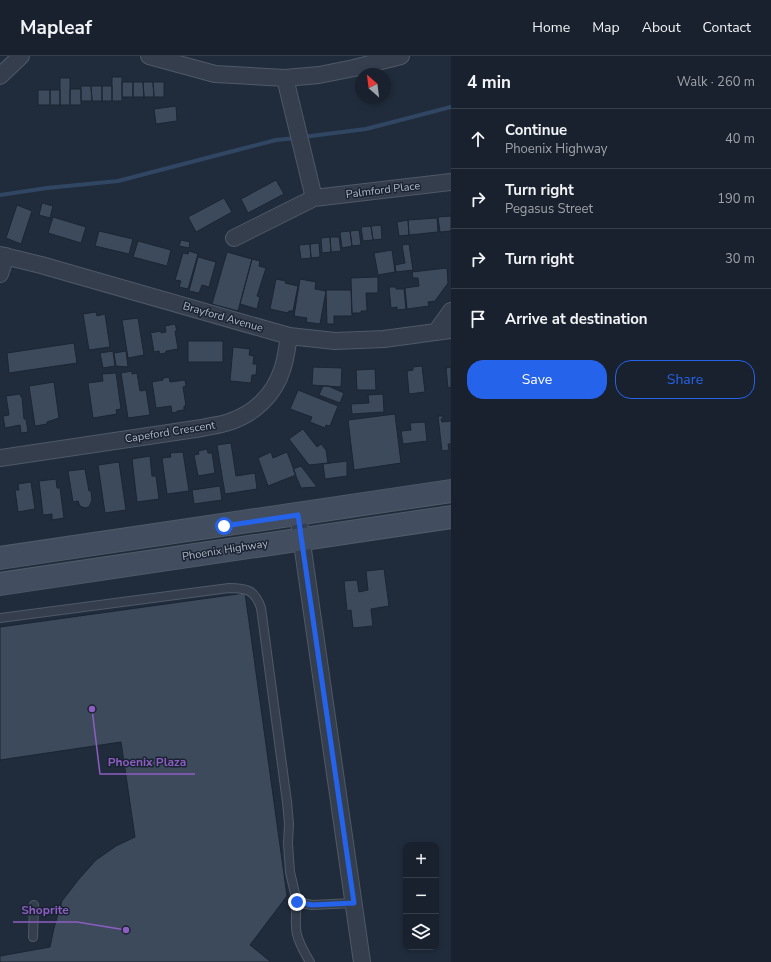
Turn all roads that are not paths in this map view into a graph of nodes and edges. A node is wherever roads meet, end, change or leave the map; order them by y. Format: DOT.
graph roads {
  1 [pos="21,56"];
  2 [pos="149,56"];
  3 [pos="401,56"];
  4 [pos="0,76"];
  5 [pos="285,78"];
  6 [pos="451,182"];
  7 [pos="314,198"];
  8 [pos="234,238"];
  9 [pos="3,256"];
  10 [pos="0,274"];
  11 [pos="451,311"];
  12 [pos="443,331"];
  13 [pos="289,336"];
  14 [pos="0,458"];
  15 [pos="451,492"];
  16 [pos="298,515"];
  17 [pos="451,517"];
  18 [pos="302,539"];
  19 [pos="0,558"];
  20 [pos="0,584"];
  21 [pos="0,618"];
  22 [pos="297,902"];
  23 [pos="354,903"];
  24 [pos="34,905"];
  25 [pos="33,938"];
  26 [pos="310,962"];
  27 [pos="362,962"];
  1 -- 4 [label="street"];
  2 -- 5 [label="street"];
  3 -- 5 [label="street"];
  5 -- 7 [label="street"];
  6 -- 7 [label="street, Palmford Place"];
  7 -- 8 [label="street, Palmford Place"];
  9 -- 10 [label="street"];
  9 -- 13 [label="street, Brayford Avenue"];
  11 -- 12 [label="street"];
  12 -- 13 [label="street, Brayford Avenue"];
  13 -- 14 [label="street, Capeford Crescent"];
  15 -- 16 [label="main road"];
  16 -- 18 [label="street"];
  16 -- 19 [label="main road"];
  17 -- 18 [label="main road, Phoenix Highway"];
  18 -- 20 [label="main road, Phoenix Highway"];
  18 -- 23 [label="street"];
  21 -- 22 [label="lane"];
  22 -- 23 [label="lane"];
  22 -- 26 [label="lane"];
  23 -- 27 [label="street"];
  24 -- 25 [label="lane"];
}
